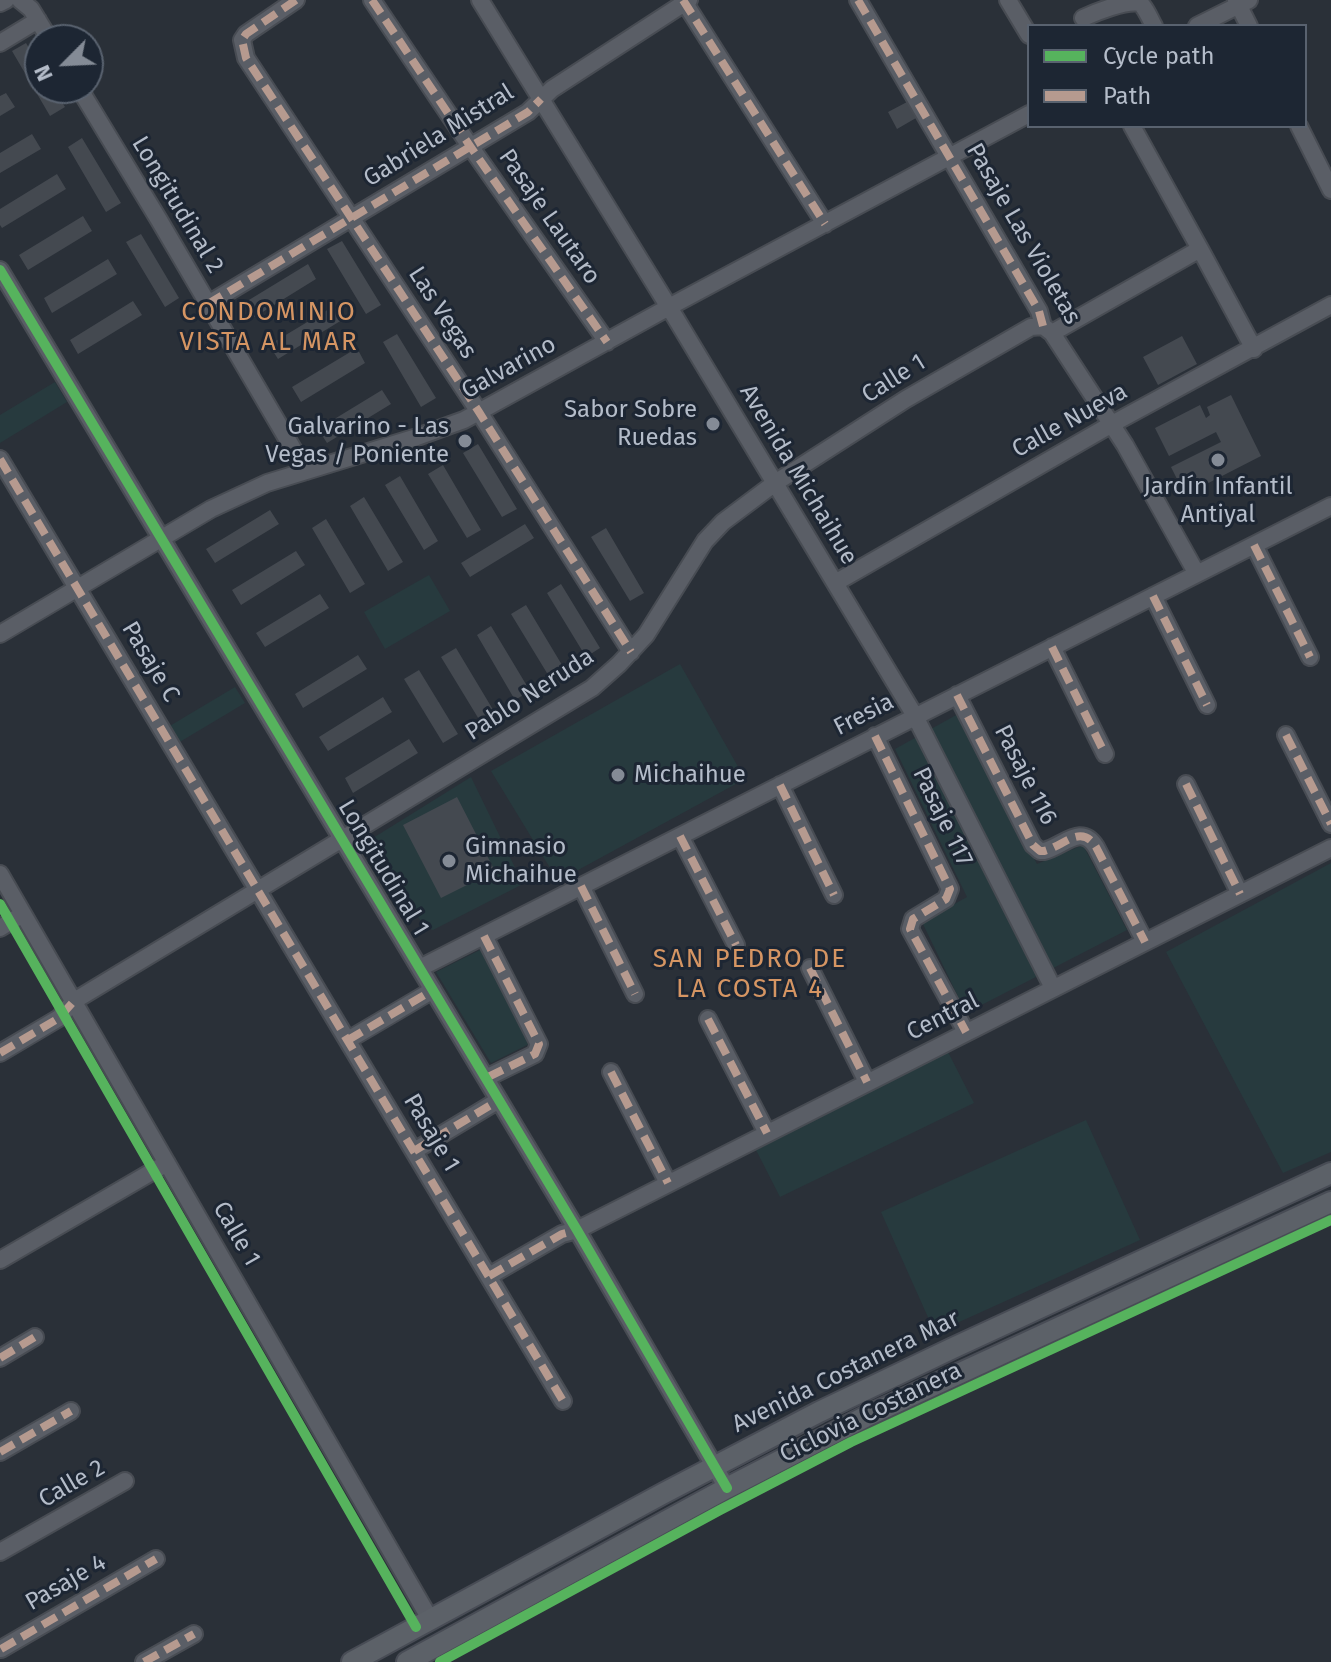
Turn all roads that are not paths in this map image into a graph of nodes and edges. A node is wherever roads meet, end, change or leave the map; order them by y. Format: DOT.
graph roads {
  1 [pos="6,0"];
  2 [pos="20,0"];
  3 [pos="296,0"];
  4 [pos="372,0"];
  5 [pos="480,0"];
  6 [pos="858,0"];
  7 [pos="1008,0"];
  8 [pos="685,1"];
  9 [pos="1241,2"];
  10 [pos="0,3"];
  11 [pos="1083,18"];
  12 [pos="38,20"];
  13 [pos="40,24"];
  14 [pos="1153,24"];
  15 [pos="1201,24"];
  16 [pos="1248,24"];
  17 [pos="1027,32"];
  18 [pos="0,43"];
  19 [pos="541,99"];
  20 [pos="89,104"];
  21 [pos="1027,115"];
  22 [pos="1133,128"];
  23 [pos="1300,128"];
  24 [pos="470,146"];
  25 [pos="949,157"];
  26 [pos="1331,190"];
  27 [pos="351,218"];
  28 [pos="825,224"];
  29 [pos="1200,249"];
  30 [pos="0,270"];
  31 [pos="208,304"];
  32 [pos="1331,305"];
  33 [pos="669,307"];
  34 [pos="1047,329"];
  35 [pos="607,342"];
  36 [pos="1254,349"];
  37 [pos="479,412"];
  38 [pos="1112,424"];
  39 [pos="0,459"];
  40 [pos="306,471"];
  41 [pos="775,483"];
  42 [pos="1331,506"];
  43 [pos="161,538"];
  44 [pos="1254,545"];
  45 [pos="1197,574"];
  46 [pos="835,583"];
  47 [pos="77,588"];
  48 [pos="1153,596"];
  49 [pos="0,634"];
  50 [pos="1052,647"];
  51 [pos="631,652"];
  52 [pos="1310,657"];
  53 [pos="957,695"];
  54 [pos="1207,705"];
  55 [pos="915,716"];
  56 [pos="1286,735"];
  57 [pos="875,736"];
  58 [pos="1105,754"];
  59 [pos="1186,784"];
  60 [pos="780,785"];
  61 [pos="1331,824"];
  62 [pos="680,836"];
  63 [pos="342,839"];
  64 [pos="1331,848"];
  65 [pos="0,874"];
  66 [pos="581,886"];
  67 [pos="258,889"];
  68 [pos="1240,894"];
  69 [pos="834,895"];
  70 [pos="23,914"];
  71 [pos="0,928"];
  72 [pos="484,936"];
  73 [pos="1145,942"];
  74 [pos="736,945"];
  75 [pos="420,968"];
  76 [pos="810,968"];
  77 [pos="1053,988"];
  78 [pos="433,990"];
  79 [pos="635,994"];
  80 [pos="74,1001"];
  81 [pos="708,1019"];
  82 [pos="966,1032"];
  83 [pos="348,1040"];
  84 [pos="0,1053"];
  85 [pos="611,1072"];
  86 [pos="486,1078"];
  87 [pos="867,1082"];
  88 [pos="499,1100"];
  89 [pos="767,1133"];
  90 [pos="414,1151"];
  91 [pos="167,1163"];
  92 [pos="1331,1173"];
  93 [pos="668,1183"];
  94 [pos="1331,1202"];
  95 [pos="577,1230"];
  96 [pos="1188,1239"];
  97 [pos="0,1260"];
  98 [pos="1199,1263"];
  99 [pos="489,1276"];
  100 [pos="35,1337"];
  101 [pos="0,1358"];
  102 [pos="563,1401"];
  103 [pos="71,1411"];
  104 [pos="0,1452"];
  105 [pos="715,1466"];
  106 [pos="125,1481"];
  107 [pos="727,1488"];
  108 [pos="0,1552"];
  109 [pos="156,1559"];
  110 [pos="430,1619"];
  111 [pos="194,1634"];
  112 [pos="0,1648"];
  113 [pos="8,1662"];
  114 [pos="144,1662"];
  115 [pos="352,1662"];
  116 [pos="407,1662"];
  1 -- 10 [label="street"];
  2 -- 12 [label="street"];
  3 -- 27 [label="street, Las Vegas"];
  4 -- 24 [label="street, Pasaje Lautaro"];
  5 -- 19 [label="street, Avenida Michaihue"];
  6 -- 25 [label="street, Pasaje Las Violetas"];
  7 -- 17 [label="street"];
  8 -- 19 [label="street, Gabriela Mistral"];
  8 -- 28 [label="street"];
  9 -- 15 [label="street"];
  9 -- 16 [label="street"];
  11 -- 14 [label="street"];
  12 -- 13 [label="street"];
  12 -- 18 [label="street"];
  19 -- 24 [label="street, Gabriela Mistral"];
  19 -- 33 [label="street, Avenida Michaihue"];
  20 -- 31 [label="street, Longitudinal 2"];
  21 -- 25 [label="street, Galvarino"];
  22 -- 29 [label="street"];
  23 -- 26 [label="street"];
  24 -- 27 [label="street, Gabriela Mistral"];
  24 -- 35 [label="street, Pasaje Lautaro"];
  25 -- 28 [label="street, Galvarino"];
  25 -- 34 [label="street, Pasaje Las Violetas"];
  27 -- 31 [label="street, Gabriela Mistral"];
  27 -- 37 [label="street, Las Vegas"];
  28 -- 33 [label="street, Galvarino"];
  29 -- 34 [label="street, Calle 1"];
  29 -- 36 [label="street"];
  30 -- 43 [label="street, Longitudinal 1"];
  31 -- 40 [label="street, Longitudinal 2"];
  32 -- 36 [label="street, Calle Nueva"];
  33 -- 35 [label="street, Galvarino"];
  33 -- 41 [label="street, Avenida Michaihue"];
  34 -- 38 [label="street, Pasaje Las Violetas"];
  34 -- 41 [label="street, Calle 1"];
  35 -- 37 [label="street, Galvarino"];
  36 -- 38 [label="street, Calle Nueva"];
  37 -- 40 [label="street, Galvarino"];
  37 -- 51 [label="street, Las Vegas"];
  38 -- 45 [label="street, Pasaje Las Violetas"];
  38 -- 46 [label="street, Calle Nueva"];
  39 -- 47 [label="street, Pasaje C"];
  40 -- 43 [label="street, Galvarino"];
  41 -- 46 [label="street, Avenida Michaihue"];
  41 -- 51 [label="street, Pablo Neruda"];
  42 -- 44 [label="street, Fresia"];
  43 -- 47 [label="street, Galvarino"];
  43 -- 63 [label="street, Longitudinal 1"];
  44 -- 45 [label="street, Fresia"];
  44 -- 52 [label="street"];
  45 -- 48 [label="street, Fresia"];
  46 -- 55 [label="street, Avenida Michaihue"];
  47 -- 49 [label="street, Galvarino"];
  47 -- 67 [label="street, Pasaje C"];
  48 -- 50 [label="street, Fresia"];
  48 -- 54 [label="street"];
  50 -- 53 [label="street, Fresia"];
  50 -- 58 [label="street"];
  51 -- 63 [label="street, Pablo Neruda"];
  53 -- 55 [label="street, Fresia"];
  53 -- 73 [label="street, Pasaje 116"];
  55 -- 57 [label="street, Fresia"];
  55 -- 77 [label="street, Avenida Michaihue"];
  56 -- 61 [label="street"];
  57 -- 60 [label="street, Fresia"];
  57 -- 82 [label="street, Pasaje 117"];
  59 -- 68 [label="street"];
  60 -- 62 [label="street, Fresia"];
  60 -- 69 [label="street"];
  62 -- 66 [label="street, Fresia"];
  62 -- 74 [label="street"];
  63 -- 67 [label="street, Pablo Neruda"];
  63 -- 75 [label="street, Longitudinal 1"];
  64 -- 68 [label="street, Central"];
  65 -- 70 [label="street, Calle 1"];
  66 -- 72 [label="street, Fresia"];
  66 -- 79 [label="street"];
  67 -- 80 [label="street, Pablo Neruda"];
  67 -- 83 [label="street, Pasaje 1"];
  68 -- 73 [label="street, Central"];
  70 -- 71 [label="street"];
  70 -- 80 [label="street, Calle 1"];
  72 -- 75 [label="street, Fresia"];
  72 -- 86 [label="street"];
  73 -- 77 [label="street, Central"];
  75 -- 78 [label="street, Longitudinal 1"];
  76 -- 87 [label="street"];
  77 -- 82 [label="street, Central"];
  78 -- 83 [label="street"];
  78 -- 86 [label="street, Longitudinal 1"];
  80 -- 84 [label="street, Pablo Neruda"];
  80 -- 91 [label="street, Calle 1"];
  81 -- 89 [label="street"];
  82 -- 87 [label="street, Central"];
  83 -- 90 [label="street, Pasaje 1"];
  85 -- 93 [label="street"];
  86 -- 88 [label="street, Longitudinal 1"];
  87 -- 89 [label="street, Central"];
  88 -- 90 [label="street"];
  88 -- 95 [label="street, Longitudinal 1"];
  89 -- 93 [label="street, Central"];
  90 -- 99 [label="street, Pasaje 1"];
  91 -- 97 [label="street"];
  91 -- 110 [label="street, Calle 1"];
  92 -- 96 [label="main road, Avenida Costanera Mar"];
  93 -- 95 [label="street, Central"];
  94 -- 98 [label="main road, Avenida Costanera Mar"];
  95 -- 99 [label="street"];
  95 -- 105 [label="street, Longitudinal 1"];
  96 -- 98 [label="main road"];
  96 -- 105 [label="main road, Avenida Costanera Mar"];
  98 -- 107 [label="main road, Avenida Costanera Mar"];
  99 -- 102 [label="street, Pasaje 1"];
  100 -- 101 [label="street"];
  103 -- 104 [label="street"];
  105 -- 107 [label="street, Longitudinal 1"];
  105 -- 110 [label="main road, Avenida Costanera Mar"];
  106 -- 108 [label="street, Calle 2"];
  107 -- 116 [label="main road, Avenida Costanera Mar"];
  109 -- 112 [label="street, Pasaje 4"];
  110 -- 115 [label="main road, Avenida Costanera Mar"];
  111 -- 114 [label="street"];
  112 -- 113 [label="street"];
}
